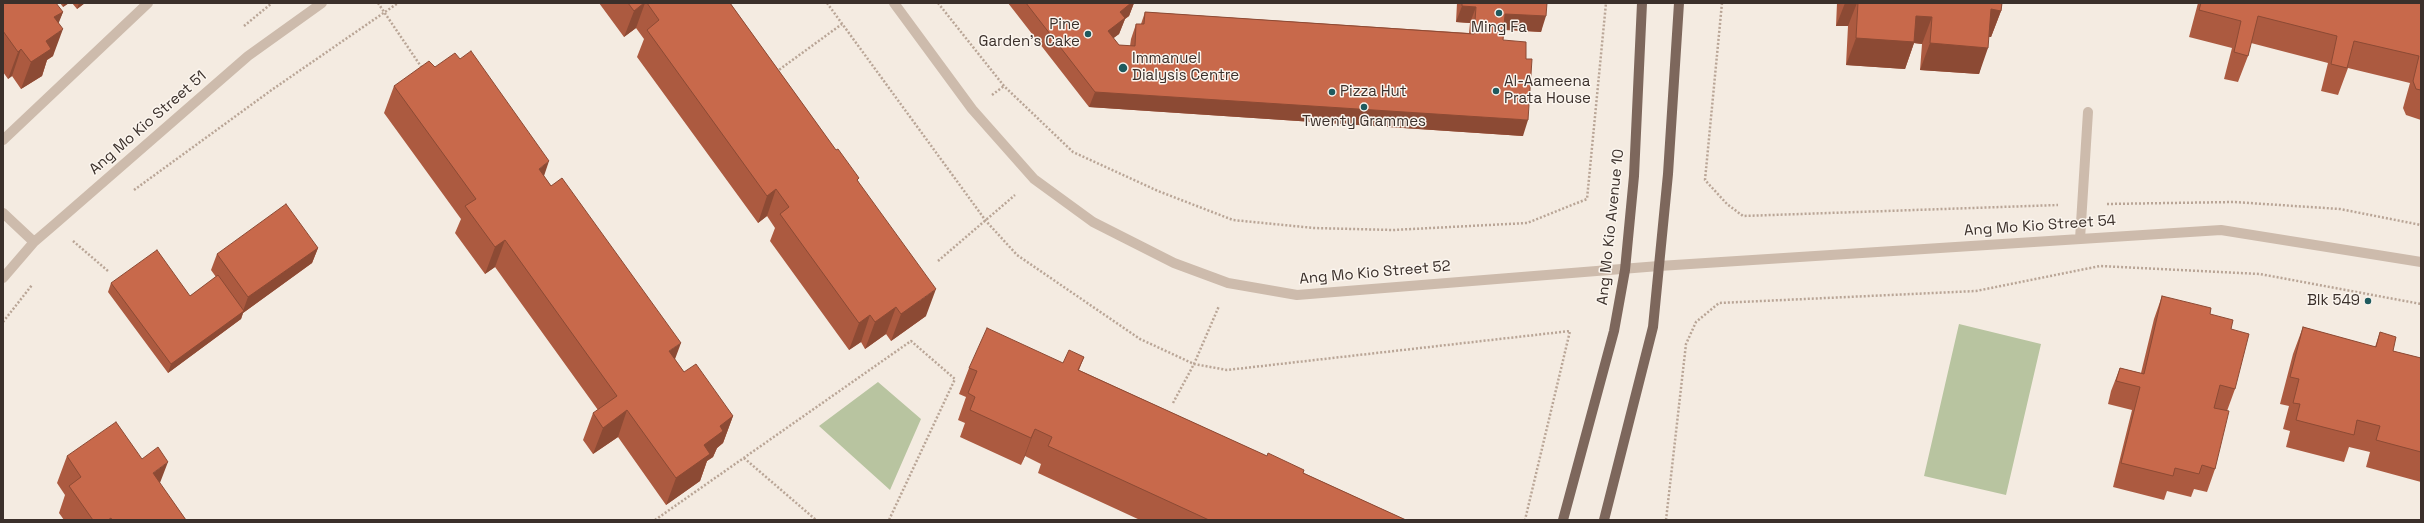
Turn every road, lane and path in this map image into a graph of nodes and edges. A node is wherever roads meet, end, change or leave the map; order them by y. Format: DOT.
graph roads {
  1 [pos="148,3"];
  2 [pos="322,3"];
  3 [pos="378,3"];
  4 [pos="398,3"];
  5 [pos="894,3"];
  6 [pos="938,3"];
  7 [pos="1606,3"];
  8 [pos="1642,3"];
  9 [pos="1679,3"];
  10 [pos="1722,3"];
  11 [pos="385,12"];
  12 [pos="842,24"];
  13 [pos="425,72"];
  14 [pos="772,75"];
  15 [pos="2088,112"];
  16 [pos="3,140"];
  17 [pos="1034,179"];
  18 [pos="1705,180"];
  19 [pos="133,191"];
  20 [pos="3,213"];
  21 [pos="2080,239"];
  22 [pos="34,242"];
  23 [pos="79,246"];
  24 [pos="938,262"];
  25 [pos="2421,262"];
  26 [pos="1659,266"];
  27 [pos="1625,270"];
  28 [pos="108,271"];
  29 [pos="3,278"];
  30 [pos="36,280"];
  31 [pos="1228,283"];
  32 [pos="2421,304"];
  33 [pos="3,322"];
  34 [pos="1570,331"];
  35 [pos="1173,403"];
  36 [pos="744,458"];
  37 [pos="655,520"];
  38 [pos="816,520"];
  39 [pos="889,520"];
  40 [pos="1525,520"];
  41 [pos="1563,520"];
  42 [pos="1604,520"];
  43 [pos="1666,520"];
  1 -- 16 [label="street"];
  2 -- 22 [label="street, Ang Mo Kio Street 51"];
  3 -- 11 [label="path"];
  4 -- 11 [label="path"];
  5 -- 17 [label="street, Ang Mo Kio Street 52"];
  6 -- 7 [label="path"];
  8 -- 27 [label="main road, Ang Mo Kio Avenue 10"];
  9 -- 26 [label="main road"];
  10 -- 18 [label="path"];
  11 -- 13 [label="path"];
  11 -- 19 [label="path"];
  12 -- 14 [label="path"];
  15 -- 21 [label="street"];
  17 -- 24 [label="path"];
  17 -- 31 [label="street, Ang Mo Kio Street 52"];
  20 -- 22 [label="street"];
  21 -- 25 [label="street, Ang Mo Kio Street 54"];
  21 -- 26 [label="street, Ang Mo Kio Street 54"];
  22 -- 29 [label="street, Ang Mo Kio Street 51"];
  23 -- 28 [label="path"];
  26 -- 27 [label="street, Ang Mo Kio Street 52"];
  26 -- 42 [label="main road"];
  27 -- 31 [label="street, Ang Mo Kio Street 52"];
  27 -- 41 [label="main road, Ang Mo Kio Avenue 10"];
  30 -- 33 [label="path"];
  31 -- 35 [label="path"];
  32 -- 43 [label="path"];
  34 -- 40 [label="path"];
  36 -- 37 [label="path"];
  36 -- 38 [label="path"];
  36 -- 39 [label="path"];
}
